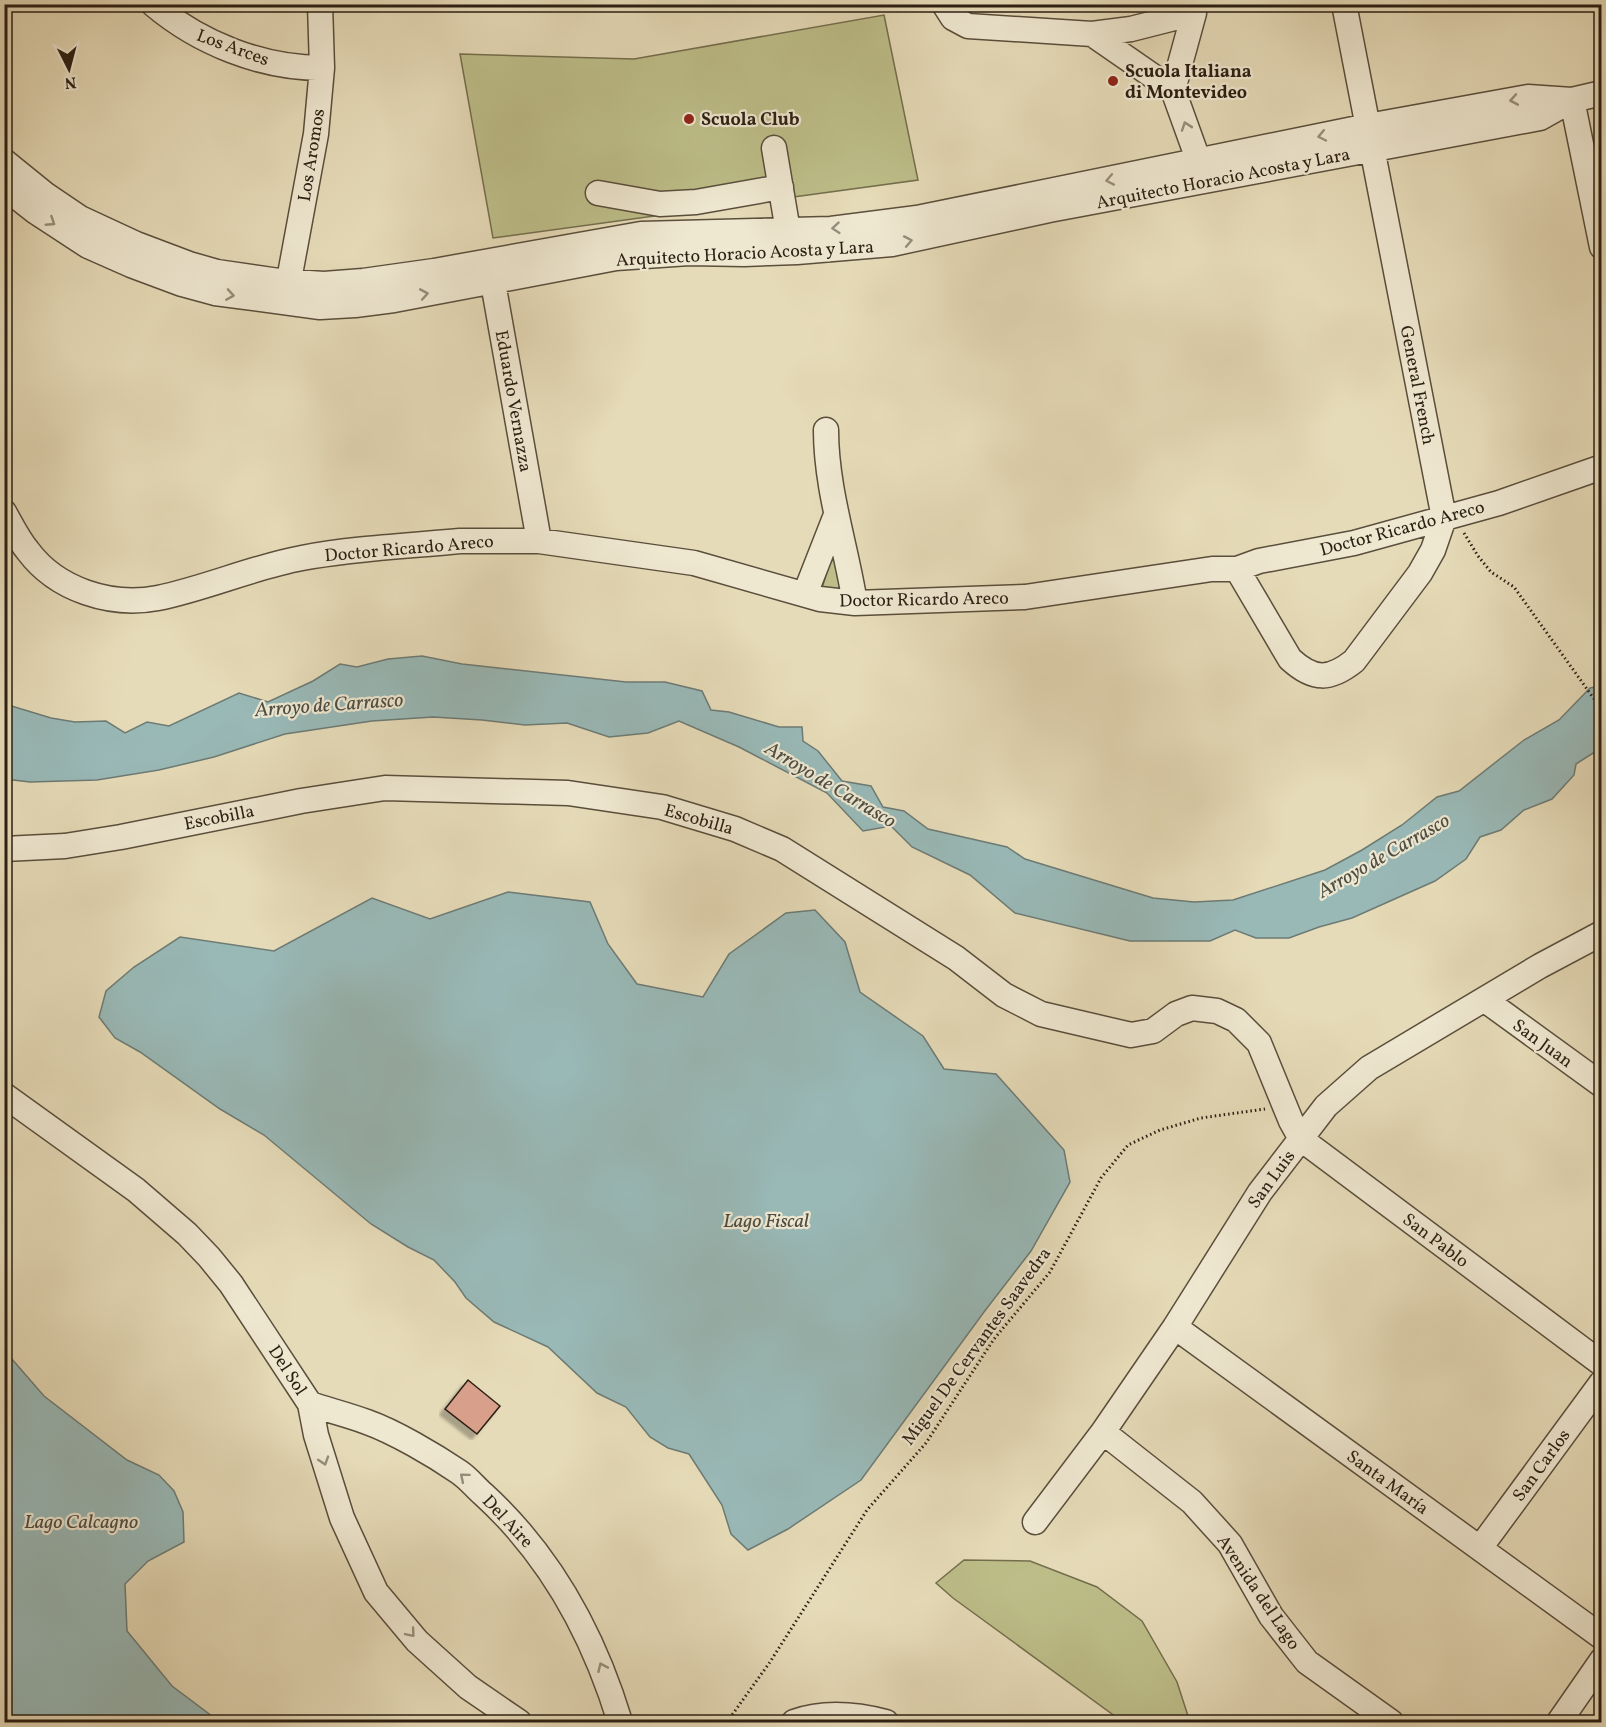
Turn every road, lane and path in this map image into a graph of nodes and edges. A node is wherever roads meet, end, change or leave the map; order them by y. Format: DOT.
graph roads {
  1 [pos="153,4"];
  2 [pos="320,4"];
  3 [pos="944,4"];
  4 [pos="1344,4"];
  5 [pos="1193,9"];
  6 [pos="1092,34"];
  7 [pos="322,68"];
  8 [pos="1173,90"];
  9 [pos="1602,93"];
  10 [pos="1572,100"];
  11 [pos="1368,126"];
  12 [pos="774,148"];
  13 [pos="1372,150"];
  14 [pos="4,161"];
  15 [pos="1198,162"];
  16 [pos="1153,181"];
  17 [pos="4,187"];
  18 [pos="781,187"];
  19 [pos="597,193"];
  20 [pos="788,231"];
  21 [pos="1602,247"];
  22 [pos="491,272"];
  23 [pos="287,293"];
  24 [pos="826,430"];
  25 [pos="1602,467"];
  26 [pos="4,512"];
  27 [pos="836,515"];
  28 [pos="1443,518"];
  29 [pos="539,541"];
  30 [pos="1237,569"];
  31 [pos="805,594"];
  32 [pos="855,603"];
  33 [pos="1602,710"];
  34 [pos="4,849"];
  35 [pos="1602,933"];
  36 [pos="1485,1000"];
  37 [pos="1602,1085"];
  38 [pos="4,1095"];
  39 [pos="1285,1106"];
  40 [pos="1301,1139"];
  41 [pos="1175,1327"];
  42 [pos="1602,1364"];
  43 [pos="1602,1382"];
  44 [pos="310,1404"];
  45 [pos="1103,1432"];
  46 [pos="1035,1522"];
  47 [pos="1480,1548"];
  48 [pos="1602,1637"];
  49 [pos="1602,1660"];
  50 [pos="519,1722"];
  51 [pos="620,1722"];
  52 [pos="727,1722"];
  53 [pos="794,1722"];
  54 [pos="886,1722"];
  55 [pos="1390,1722"];
  56 [pos="1559,1722"];
  1 -- 7 [label="street, Los Arces"];
  2 -- 7 [label="street, Los Aromos"];
  3 -- 6 [label="street"];
  4 -- 11 [label="street, General French"];
  5 -- 6 [label="street"];
  5 -- 8 [label="street"];
  6 -- 8 [label="street"];
  7 -- 23 [label="street, Los Aromos"];
  15 -- 8 [label="street, one-way"];
  9 -- 10 [label="street, Arquitecto Horacio Acosta y Lara"];
  10 -- 11 [label="street, Arquitecto Horacio Acosta y Lara, one-way"];
  10 -- 13 [label="street, Arquitecto Horacio Acosta y Lara"];
  10 -- 21 [label="street"];
  11 -- 13 [label="street, General French"];
  11 -- 15 [label="street, Arquitecto Horacio Acosta y Lara, one-way"];
  12 -- 18 [label="street"];
  13 -- 16 [label="street, Arquitecto Horacio Acosta y Lara"];
  13 -- 28 [label="street, General French"];
  14 -- 23 [label="street, Arquitecto Horacio Acosta y Lara"];
  15 -- 16 [label="street, Arquitecto Horacio Acosta y Lara"];
  16 -- 20 [label="street, Arquitecto Horacio Acosta y Lara, one-way"];
  22 -- 16 [label="street, Arquitecto Horacio Acosta y Lara, one-way"];
  17 -- 23 [label="street, Arquitecto Horacio Acosta y Lara, one-way"];
  18 -- 19 [label="street"];
  18 -- 20 [label="street"];
  20 -- 22 [label="street, Arquitecto Horacio Acosta y Lara"];
  22 -- 23 [label="street, Arquitecto Horacio Acosta y Lara"];
  22 -- 29 [label="street, Eduardo Vernazza"];
  24 -- 27 [label="street"];
  25 -- 28 [label="street, Doctor Ricardo Areco"];
  26 -- 29 [label="street, Doctor Ricardo Areco"];
  27 -- 31 [label="street"];
  27 -- 32 [label="street"];
  28 -- 30 [label="street, Doctor Ricardo Areco"];
  28 -- 30 [label="street"];
  28 -- 33 [label="path"];
  29 -- 31 [label="street, Doctor Ricardo Areco"];
  30 -- 32 [label="street, Doctor Ricardo Areco"];
  31 -- 32 [label="street, Doctor Ricardo Areco"];
  34 -- 39 [label="street, Escobilla"];
  35 -- 36 [label="street, San Luis"];
  36 -- 37 [label="street, San Juan"];
  36 -- 40 [label="street, San Luis"];
  38 -- 44 [label="street, Del Sol"];
  39 -- 40 [label="street, San Pablo"];
  39 -- 52 [label="path, Miguel De Cervantes Saavedra"];
  40 -- 41 [label="street, San Luis"];
  40 -- 42 [label="street, San Pablo"];
  41 -- 45 [label="street, San Luis"];
  41 -- 47 [label="street, Santa María"];
  43 -- 47 [label="street, San Carlos"];
  44 -- 50 [label="street, Del Sol, one-way"];
  51 -- 44 [label="street, Del Aire, one-way"];
  45 -- 46 [label="street, San Luis"];
  45 -- 55 [label="street, Avenida del Lago"];
  47 -- 48 [label="street, Santa María"];
  49 -- 56 [label="street"];
  53 -- 54 [label="street"];
}
